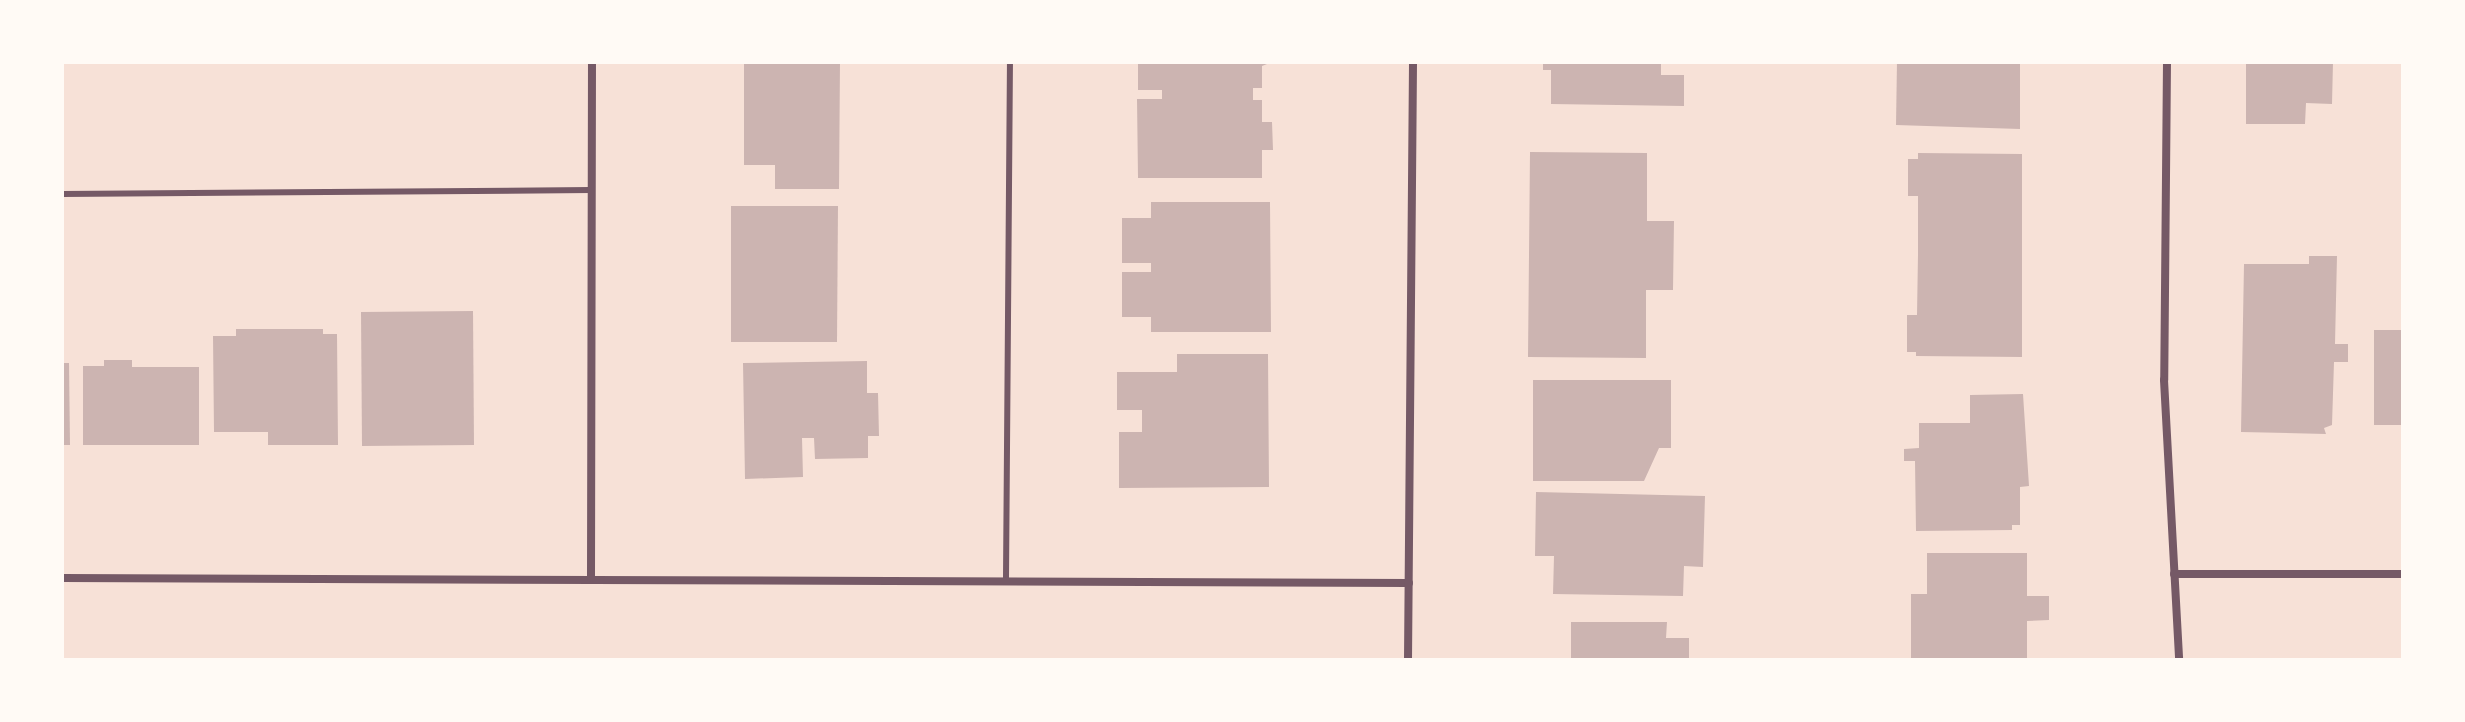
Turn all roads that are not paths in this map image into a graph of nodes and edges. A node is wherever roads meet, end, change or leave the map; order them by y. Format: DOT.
graph roads {
  1 [pos="592,62"];
  2 [pos="1010,62"];
  3 [pos="1413,62"];
  4 [pos="2167,62"];
  5 [pos="591,190"];
  6 [pos="62,194"];
  7 [pos="2174,574"];
  8 [pos="2403,574"];
  9 [pos="62,578"];
  10 [pos="591,578"];
  11 [pos="1006,578"];
  12 [pos="1409,583"];
  13 [pos="1408,660"];
  14 [pos="2179,660"];
  1 -- 5 [label="street"];
  2 -- 11 [label="lane"];
  3 -- 12 [label="street"];
  4 -- 7 [label="street"];
  5 -- 6 [label="lane"];
  5 -- 10 [label="street"];
  7 -- 8 [label="street"];
  7 -- 14 [label="street"];
  9 -- 10 [label="street"];
  10 -- 11 [label="street"];
  11 -- 12 [label="street"];
  12 -- 13 [label="street"];
}
